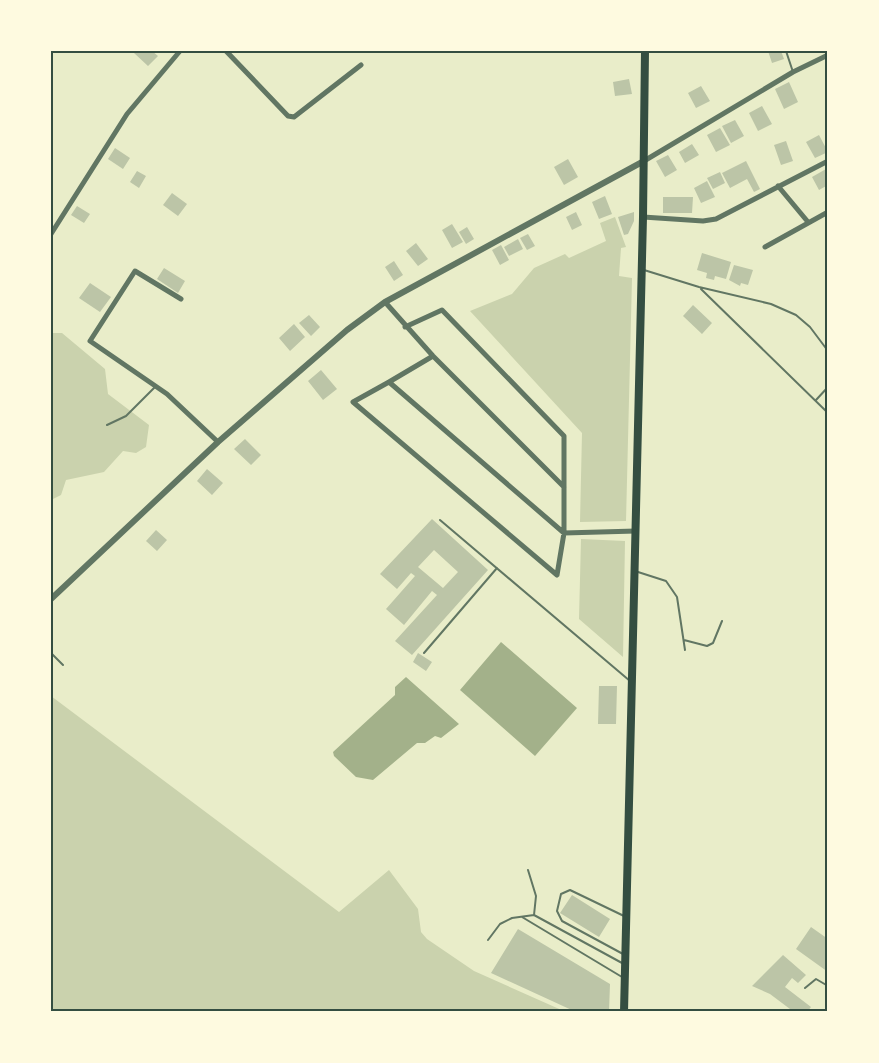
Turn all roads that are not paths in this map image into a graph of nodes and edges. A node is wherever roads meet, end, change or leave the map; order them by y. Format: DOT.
graph roads {
  1 [pos="180,51"];
  2 [pos="226,51"];
  3 [pos="645,51"];
  4 [pos="786,51"];
  5 [pos="828,55"];
  6 [pos="361,66"];
  7 [pos="793,72"];
  8 [pos="644,161"];
  9 [pos="828,161"];
  10 [pos="778,186"];
  11 [pos="828,212"];
  12 [pos="643,217"];
  13 [pos="808,222"];
  14 [pos="51,234"];
  15 [pos="765,247"];
  16 [pos="642,270"];
  17 [pos="699,287"];
  18 [pos="180,299"];
  19 [pos="385,302"];
  20 [pos="405,327"];
  21 [pos="828,351"];
  22 [pos="433,356"];
  23 [pos="389,382"];
  24 [pos="156,386"];
  25 [pos="828,387"];
  26 [pos="815,400"];
  27 [pos="828,413"];
  28 [pos="107,425"];
  29 [pos="218,442"];
  30 [pos="564,487"];
  31 [pos="440,520"];
  32 [pos="636,531"];
  33 [pos="564,533"];
  34 [pos="497,568"];
  35 [pos="635,572"];
  36 [pos="51,599"];
  37 [pos="722,621"];
  38 [pos="684,640"];
  39 [pos="685,650"];
  40 [pos="51,653"];
  41 [pos="424,653"];
  42 [pos="63,665"];
  43 [pos="632,683"];
  44 [pos="528,870"];
  45 [pos="534,915"];
  46 [pos="522,917"];
  47 [pos="626,917"];
  48 [pos="488,940"];
  49 [pos="625,955"];
  50 [pos="625,965"];
  51 [pos="625,978"];
  52 [pos="828,986"];
  53 [pos="805,988"];
  54 [pos="624,1012"];
  1 -- 14 [label="street"];
  2 -- 6 [label="street"];
  3 -- 8 [label="main road"];
  4 -- 7 [label="lane"];
  5 -- 7 [label="street"];
  7 -- 8 [label="street"];
  8 -- 12 [label="main road"];
  8 -- 19 [label="street"];
  9 -- 10 [label="street"];
  10 -- 12 [label="street"];
  10 -- 13 [label="street"];
  11 -- 13 [label="street"];
  12 -- 16 [label="main road"];
  13 -- 15 [label="street"];
  16 -- 17 [label="lane"];
  16 -- 32 [label="main road"];
  17 -- 21 [label="lane"];
  17 -- 26 [label="lane"];
  18 -- 24 [label="street"];
  19 -- 20 [label="street"];
  19 -- 29 [label="street"];
  20 -- 22 [label="street"];
  20 -- 30 [label="street"];
  22 -- 23 [label="street"];
  22 -- 30 [label="street"];
  23 -- 33 [label="street"];
  23 -- 33 [label="street"];
  24 -- 28 [label="lane"];
  24 -- 29 [label="street"];
  25 -- 26 [label="lane"];
  26 -- 27 [label="lane"];
  29 -- 36 [label="street"];
  30 -- 33 [label="street"];
  31 -- 34 [label="lane"];
  32 -- 33 [label="street"];
  32 -- 35 [label="main road"];
  34 -- 41 [label="lane"];
  34 -- 43 [label="lane"];
  35 -- 38 [label="lane"];
  35 -- 43 [label="main road"];
  37 -- 38 [label="lane"];
  38 -- 39 [label="lane"];
  40 -- 42 [label="lane"];
  43 -- 47 [label="main road"];
  44 -- 45 [label="lane"];
  45 -- 46 [label="lane"];
  45 -- 50 [label="lane"];
  46 -- 48 [label="lane"];
  46 -- 51 [label="lane"];
  47 -- 49 [label="main road"];
  47 -- 49 [label="lane"];
  49 -- 50 [label="main road"];
  50 -- 51 [label="main road"];
  51 -- 54 [label="main road"];
  52 -- 53 [label="lane"];
}
